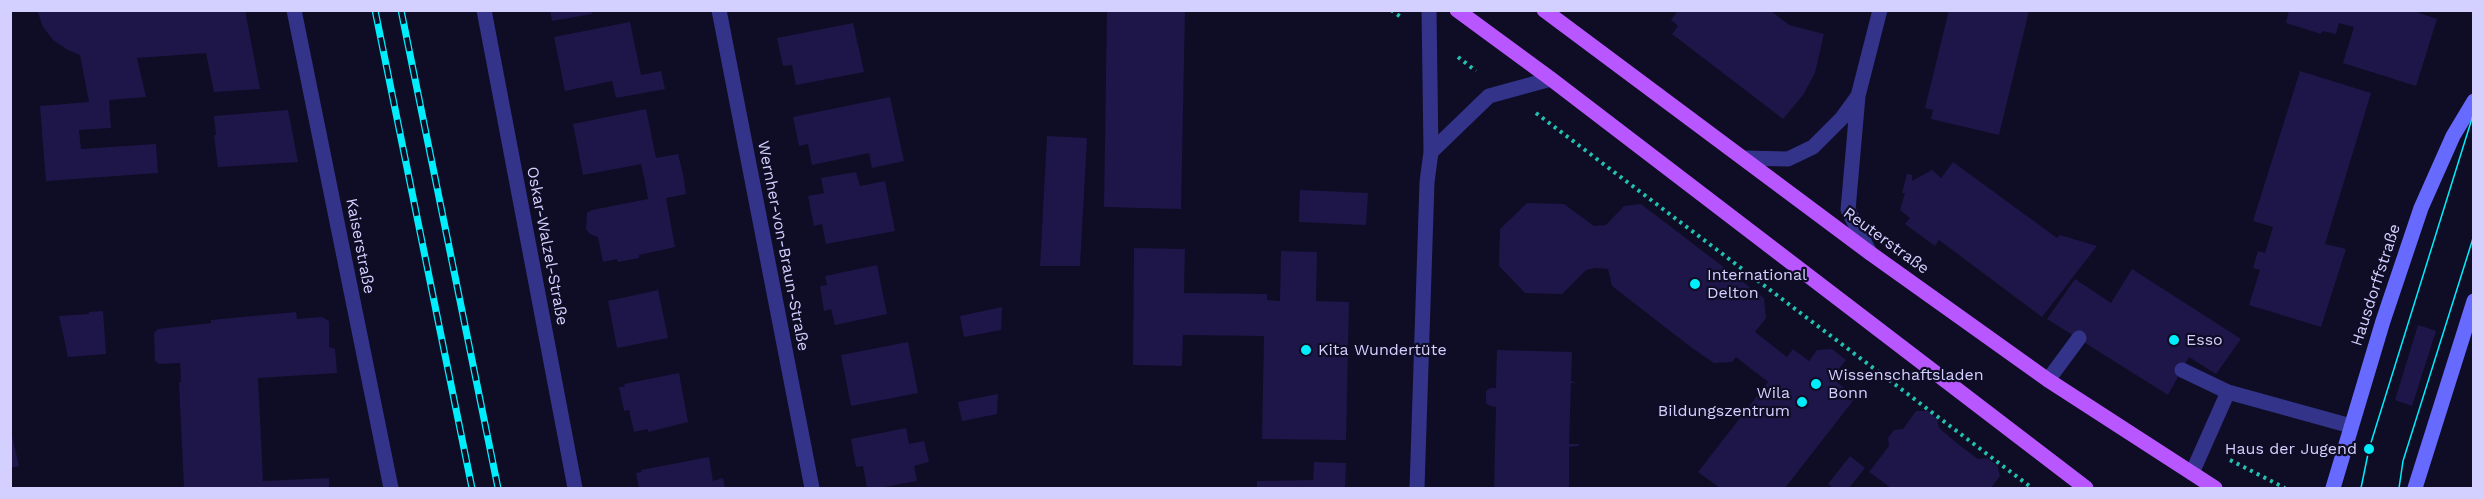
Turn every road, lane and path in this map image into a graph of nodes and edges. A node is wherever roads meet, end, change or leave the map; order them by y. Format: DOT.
graph roads {
  1 [pos="294,10"];
  2 [pos="484,10"];
  3 [pos="719,10"];
  4 [pos="1391,10"];
  5 [pos="1429,10"];
  6 [pos="1456,10"];
  7 [pos="1544,10"];
  8 [pos="1880,10"];
  9 [pos="1429,37"];
  10 [pos="1551,79"];
  11 [pos="1505,91"];
  12 [pos="1858,96"];
  13 [pos="2474,101"];
  14 [pos="1431,152"];
  15 [pos="1743,158"];
  16 [pos="1870,253"];
  17 [pos="2474,301"];
  18 [pos="2079,338"];
  19 [pos="2182,370"];
  20 [pos="2048,380"];
  21 [pos="2228,392"];
  22 [pos="2351,426"];
  23 [pos="2192,473"];
  24 [pos="391,489"];
  25 [pos="575,489"];
  26 [pos="812,489"];
  27 [pos="1417,489"];
  28 [pos="2032,489"];
  29 [pos="2086,489"];
  30 [pos="2215,489"];
  31 [pos="2333,489"];
  32 [pos="2415,489"];
  1 -- 24 [label="street, Kaiserstraße"];
  2 -- 25 [label="street, Oskar-Walzel-Straße"];
  3 -- 26 [label="street, Wernher-von-Braun-Straße"];
  4 -- 9 [label="path"];
  5 -- 9 [label="street"];
  6 -- 10 [label="main road"];
  7 -- 15 [label="main road, Reuterstraße"];
  8 -- 12 [label="street"];
  9 -- 11 [label="path"];
  9 -- 14 [label="street"];
  10 -- 11 [label="street"];
  10 -- 29 [label="main road"];
  11 -- 14 [label="street"];
  11 -- 28 [label="path"];
  12 -- 15 [label="street"];
  12 -- 16 [label="street"];
  13 -- 22 [label="main road, Hausdorffstraße"];
  14 -- 27 [label="street"];
  15 -- 16 [label="main road, Reuterstraße"];
  16 -- 20 [label="main road, Reuterstraße"];
  17 -- 32 [label="main road"];
  18 -- 20 [label="street"];
  19 -- 21 [label="street"];
  20 -- 23 [label="main road, Reuterstraße"];
  21 -- 22 [label="street"];
  21 -- 23 [label="street"];
  22 -- 31 [label="main road, Hausdorffstraße"];
  23 -- 30 [label="main road, Reuterstraße"];
}
